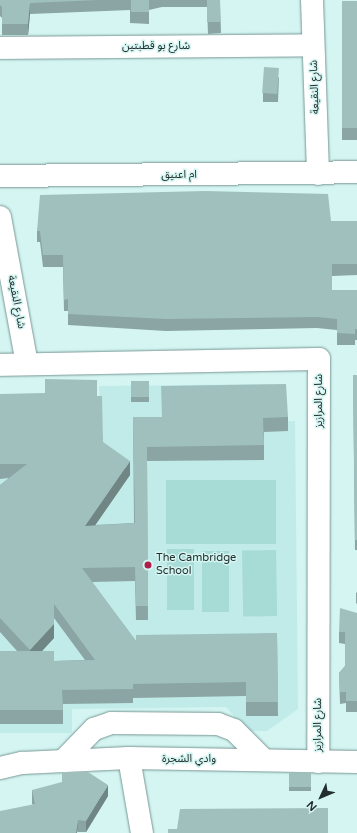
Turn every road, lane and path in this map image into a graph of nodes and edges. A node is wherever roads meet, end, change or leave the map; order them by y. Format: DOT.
graph roads {
  1 [pos="312,0"];
  2 [pos="313,45"];
  3 [pos="0,48"];
  4 [pos="357,172"];
  5 [pos="318,174"];
  6 [pos="0,176"];
  7 [pos="0,217"];
  8 [pos="27,364"];
  9 [pos="0,365"];
  10 [pos="0,756"];
  11 [pos="129,758"];
  12 [pos="263,759"];
  13 [pos="63,761"];
  14 [pos="22,762"];
  15 [pos="318,762"];
  16 [pos="357,762"];
  17 [pos="0,768"];
  18 [pos="142,833"];
  1 -- 2 [label="street, شارع النقيعة"];
  2 -- 3 [label="street, شارع بو قطبتين"];
  2 -- 5 [label="street, شارع النقيعة"];
  4 -- 5 [label="street, ام اعنيق"];
  5 -- 6 [label="street, ام اعنيق"];
  7 -- 8 [label="street, شارع النقيعة"];
  8 -- 9 [label="street, شارع المرازيز"];
  8 -- 15 [label="street, شارع المرازيز"];
  10 -- 14 [label="street, وادي الشجرة"];
  11 -- 12 [label="street, وادي الشجرة"];
  11 -- 13 [label="street, وادي الشجرة"];
  11 -- 18 [label="street"];
  12 -- 13 [label="street"];
  12 -- 15 [label="street, وادي الشجرة"];
  13 -- 14 [label="street, وادي الشجرة"];
  14 -- 17 [label="street, وادي الشجرة"];
  15 -- 16 [label="street, وادي الشجرة"];
}
